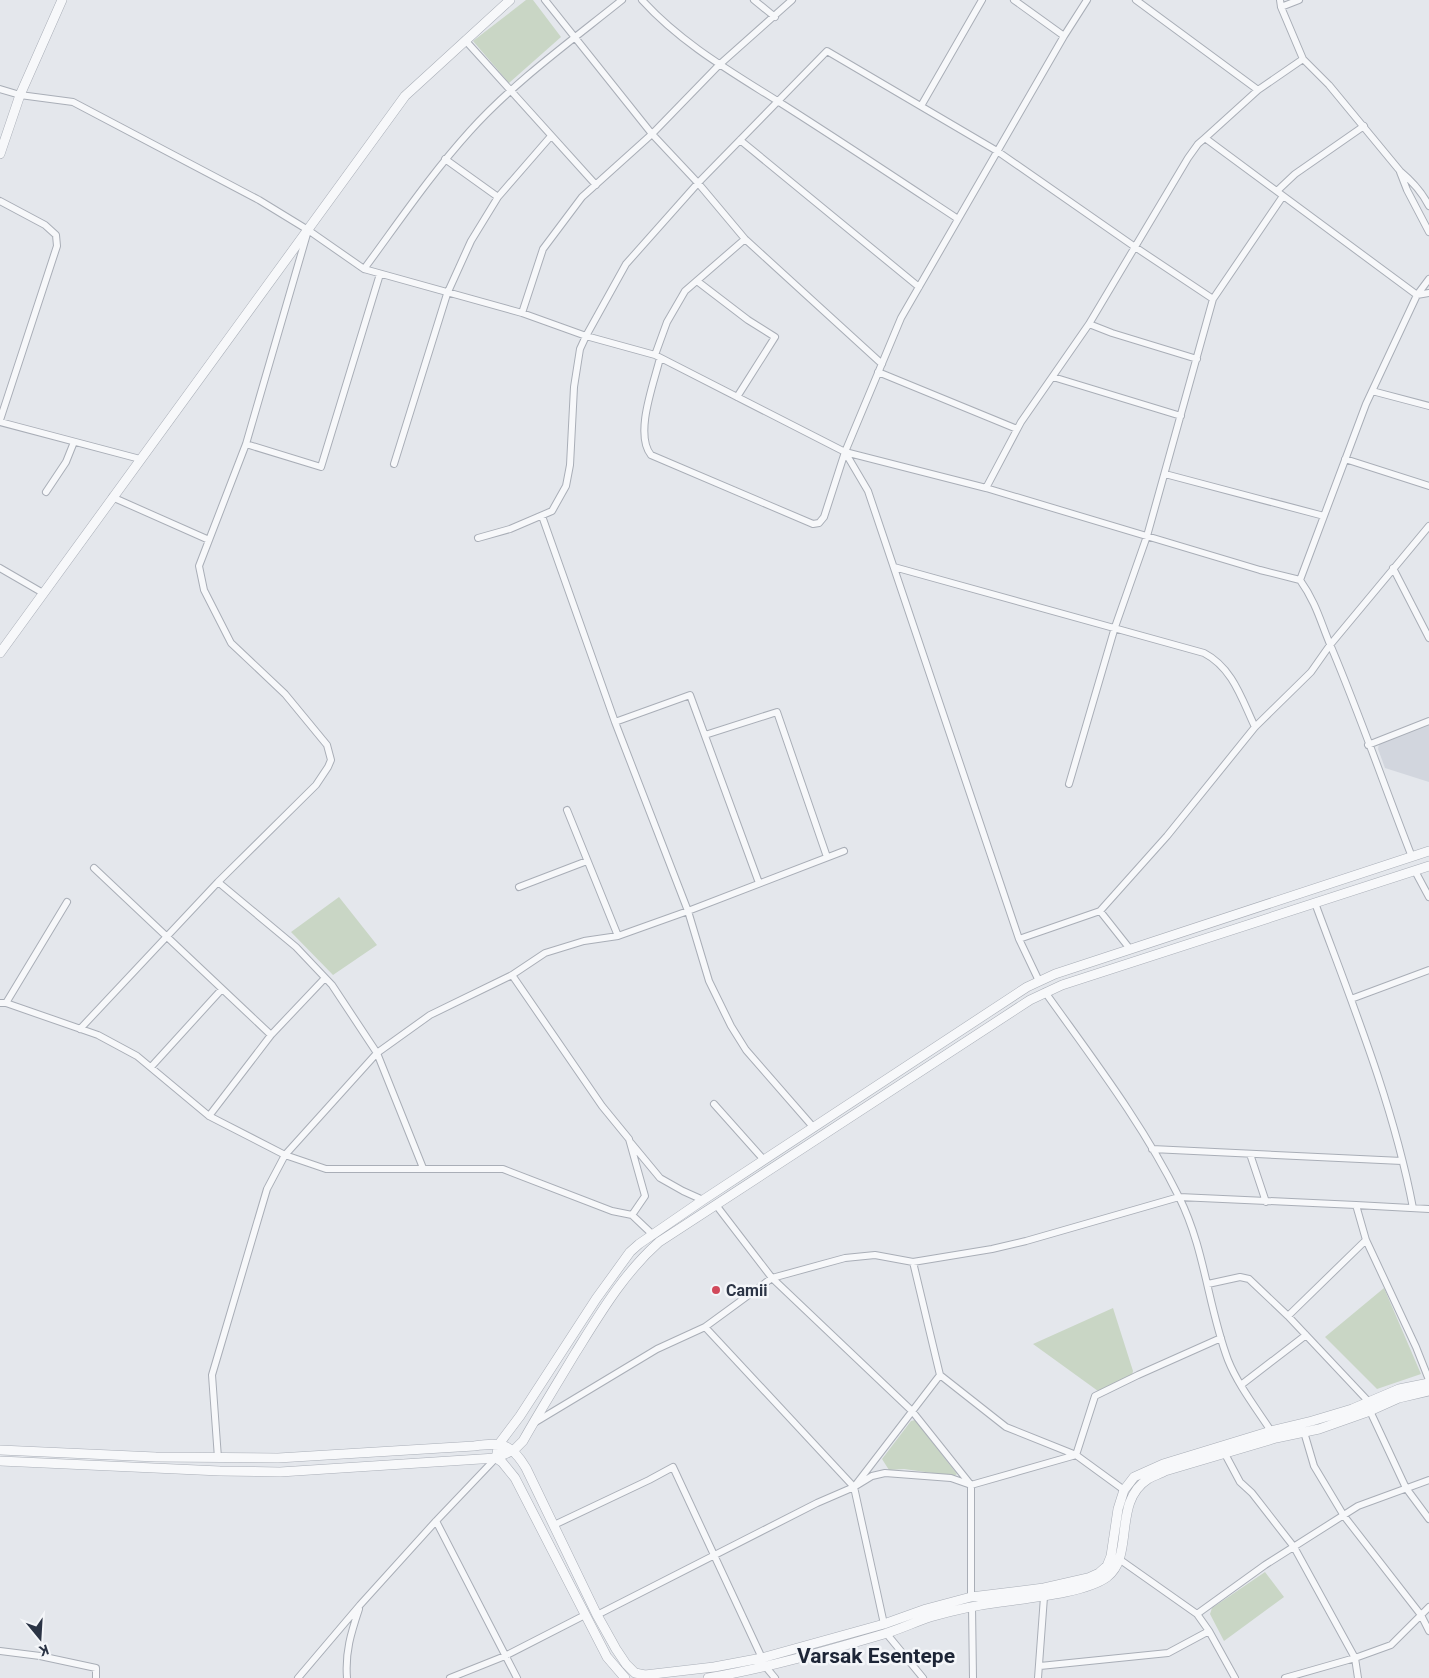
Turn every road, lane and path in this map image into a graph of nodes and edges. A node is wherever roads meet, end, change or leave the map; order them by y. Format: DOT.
graph roads {
  1 [pos="62,0"];
  2 [pos="510,0"];
  3 [pos="545,0"];
  4 [pos="622,0"];
  5 [pos="642,0"];
  6 [pos="754,0"];
  7 [pos="792,0"];
  8 [pos="982,0"];
  9 [pos="1014,0"];
  10 [pos="1087,0"];
  11 [pos="1136,0"];
  12 [pos="1299,0"];
  13 [pos="1280,4"];
  14 [pos="775,17"];
  15 [pos="1064,36"];
  16 [pos="575,38"];
  17 [pos="465,40"];
  18 [pos="1303,59"];
  19 [pos="719,65"];
  20 [pos="0,89"];
  21 [pos="1258,90"];
  22 [pos="511,91"];
  23 [pos="20,95"];
  24 [pos="778,101"];
  25 [pos="921,106"];
  26 [pos="1364,126"];
  27 [pos="652,134"];
  28 [pos="551,136"];
  29 [pos="1205,138"];
  30 [pos="740,140"];
  31 [pos="997,152"];
  32 [pos="0,154"];
  33 [pos="445,159"];
  34 [pos="1400,171"];
  35 [pos="698,183"];
  36 [pos="596,185"];
  37 [pos="1277,191"];
  38 [pos="1283,196"];
  39 [pos="498,197"];
  40 [pos="0,201"];
  41 [pos="1429,206"];
  42 [pos="958,219"];
  43 [pos="308,230"];
  44 [pos="1429,232"];
  45 [pos="745,239"];
  46 [pos="1135,247"];
  47 [pos="364,269"];
  48 [pos="380,274"];
  49 [pos="1429,279"];
  50 [pos="697,281"];
  51 [pos="919,286"];
  52 [pos="1429,293"];
  53 [pos="447,294"];
  54 [pos="1417,296"];
  55 [pos="1213,299"];
  56 [pos="522,313"];
  57 [pos="1089,324"];
  58 [pos="586,336"];
  59 [pos="658,356"];
  60 [pos="1197,359"];
  61 [pos="882,364"];
  62 [pos="878,372"];
  63 [pos="1053,377"];
  64 [pos="1372,391"];
  65 [pos="737,397"];
  66 [pos="1429,406"];
  67 [pos="1181,416"];
  68 [pos="0,421"];
  69 [pos="1017,429"];
  70 [pos="74,442"];
  71 [pos="246,444"];
  72 [pos="845,452"];
  73 [pos="140,459"];
  74 [pos="1344,459"];
  75 [pos="394,464"];
  76 [pos="1164,474"];
  77 [pos="1429,486"];
  78 [pos="986,488"];
  79 [pos="46,492"];
  80 [pos="112,497"];
  81 [pos="542,516"];
  82 [pos="1324,516"];
  83 [pos="1428,531"];
  84 [pos="1147,536"];
  85 [pos="478,538"];
  86 [pos="209,540"];
  87 [pos="894,567"];
  88 [pos="0,568"];
  89 [pos="1393,568"];
  90 [pos="1300,580"];
  91 [pos="43,593"];
  92 [pos="1115,628"];
  93 [pos="1429,638"];
  94 [pos="1330,645"];
  95 [pos="0,653"];
  96 [pos="615,722"];
  97 [pos="1429,722"];
  98 [pos="1255,727"];
  99 [pos="705,736"];
  100 [pos="1368,745"];
  101 [pos="1070,784"];
  102 [pos="567,810"];
  103 [pos="844,851"];
  104 [pos="1429,851"];
  105 [pos="827,857"];
  106 [pos="1412,857"];
  107 [pos="587,861"];
  108 [pos="1429,866"];
  109 [pos="94,868"];
  110 [pos="1416,871"];
  111 [pos="218,882"];
  112 [pos="760,883"];
  113 [pos="519,887"];
  114 [pos="1429,897"];
  115 [pos="67,902"];
  116 [pos="1315,903"];
  117 [pos="688,911"];
  118 [pos="1100,911"];
  119 [pos="618,936"];
  120 [pos="166,937"];
  121 [pos="1019,939"];
  122 [pos="1130,949"];
  123 [pos="1429,970"];
  124 [pos="512,975"];
  125 [pos="325,978"];
  126 [pos="1039,981"];
  127 [pos="222,989"];
  128 [pos="1045,992"];
  129 [pos="1351,999"];
  130 [pos="3,1003"];
  131 [pos="80,1029"];
  132 [pos="271,1034"];
  133 [pos="377,1053"];
  134 [pos="151,1067"];
  135 [pos="714,1104"];
  136 [pos="209,1116"];
  137 [pos="814,1128"];
  138 [pos="628,1139"];
  139 [pos="1152,1149"];
  140 [pos="1250,1154"];
  141 [pos="285,1155"];
  142 [pos="764,1160"];
  143 [pos="1402,1161"];
  144 [pos="423,1168"];
  145 [pos="1179,1197"];
  146 [pos="703,1200"];
  147 [pos="1266,1202"];
  148 [pos="716,1205"];
  149 [pos="1356,1205"];
  150 [pos="1413,1208"];
  151 [pos="1429,1209"];
  152 [pos="632,1215"];
  153 [pos="652,1234"];
  154 [pos="1366,1240"];
  155 [pos="913,1262"];
  156 [pos="772,1278"];
  157 [pos="1208,1284"];
  158 [pos="1288,1316"];
  159 [pos="706,1327"];
  160 [pos="1306,1335"];
  161 [pos="1221,1338"];
  162 [pos="940,1375"];
  163 [pos="1429,1381"];
  164 [pos="1241,1385"];
  165 [pos="1429,1391"];
  166 [pos="1370,1407"];
  167 [pos="912,1411"];
  168 [pos="533,1424"];
  169 [pos="1304,1432"];
  170 [pos="1274,1434"];
  171 [pos="499,1444"];
  172 [pos="0,1450"];
  173 [pos="514,1450"];
  174 [pos="1225,1454"];
  175 [pos="1076,1455"];
  176 [pos="218,1458"];
  177 [pos="496,1458"];
  178 [pos="0,1461"];
  179 [pos="1429,1480"];
  180 [pos="970,1485"];
  181 [pos="854,1487"];
  182 [pos="1406,1488"];
  183 [pos="1124,1490"];
  184 [pos="1133,1496"];
  185 [pos="544,1505"];
  186 [pos="534,1511"];
  187 [pos="1344,1516"];
  188 [pos="1429,1518"];
  189 [pos="436,1521"];
  190 [pos="554,1526"];
  191 [pos="1294,1547"];
  192 [pos="715,1555"];
  193 [pos="1119,1559"];
  194 [pos="1044,1596"];
  195 [pos="972,1602"];
  196 [pos="360,1605"];
  197 [pos="1429,1607"];
  198 [pos="1197,1614"];
  199 [pos="585,1615"];
  200 [pos="597,1615"];
  201 [pos="1422,1615"];
  202 [pos="885,1629"];
  203 [pos="1209,1631"];
  204 [pos="1429,1631"];
  205 [pos="0,1651"];
  206 [pos="505,1656"];
  207 [pos="1355,1658"];
  208 [pos="763,1662"];
  209 [pos="1040,1666"];
  210 [pos="639,1676"];
  211 [pos="96,1678"];
  212 [pos="298,1678"];
  213 [pos="347,1678"];
  214 [pos="450,1678"];
  215 [pos="517,1678"];
  216 [pos="625,1678"];
  217 [pos="708,1678"];
  218 [pos="775,1678"];
  219 [pos="923,1678"];
  220 [pos="973,1678"];
  221 [pos="1038,1678"];
  222 [pos="1235,1678"];
  223 [pos="1285,1678"];
  224 [pos="1358,1678"];
  1 -- 23 [label="street"];
  2 -- 17 [label="street"];
  3 -- 16 [label="street"];
  4 -- 16 [label="street"];
  5 -- 19 [label="street"];
  6 -- 14 [label="street"];
  7 -- 14 [label="street"];
  8 -- 25 [label="street"];
  9 -- 15 [label="street"];
  10 -- 15 [label="street"];
  11 -- 21 [label="street"];
  12 -- 13 [label="street"];
  13 -- 18 [label="street"];
  14 -- 19 [label="street"];
  15 -- 31 [label="street"];
  16 -- 22 [label="street"];
  16 -- 27 [label="street"];
  17 -- 22 [label="street"];
  17 -- 43 [label="street"];
  18 -- 21 [label="street"];
  18 -- 26 [label="street"];
  19 -- 24 [label="street"];
  19 -- 27 [label="street"];
  20 -- 23 [label="street"];
  21 -- 29 [label="street"];
  22 -- 28 [label="street"];
  22 -- 33 [label="street"];
  23 -- 32 [label="street"];
  23 -- 43 [label="street"];
  24 -- 25 [label="street"];
  24 -- 30 [label="street"];
  24 -- 42 [label="street"];
  25 -- 31 [label="street"];
  26 -- 34 [label="street"];
  26 -- 37 [label="street"];
  27 -- 35 [label="street"];
  27 -- 36 [label="street"];
  28 -- 36 [label="street"];
  28 -- 39 [label="street"];
  29 -- 37 [label="street"];
  29 -- 46 [label="street"];
  30 -- 35 [label="street"];
  30 -- 51 [label="street"];
  31 -- 42 [label="street"];
  31 -- 46 [label="street"];
  33 -- 39 [label="street"];
  33 -- 47 [label="street"];
  34 -- 41 [label="street"];
  34 -- 44 [label="street"];
  35 -- 45 [label="street"];
  35 -- 58 [label="street"];
  36 -- 56 [label="street"];
  37 -- 38 [label="street"];
  38 -- 54 [label="street"];
  38 -- 55 [label="street"];
  39 -- 53 [label="street"];
  40 -- 68 [label="street"];
  42 -- 51 [label="street"];
  43 -- 47 [label="street"];
  43 -- 71 [label="street"];
  43 -- 73 [label="street"];
  45 -- 50 [label="street"];
  45 -- 61 [label="street"];
  46 -- 55 [label="street"];
  46 -- 57 [label="street"];
  47 -- 48 [label="street"];
  48 -- 53 [label="street"];
  48 -- 71 [label="street"];
  49 -- 54 [label="street"];
  50 -- 59 [label="street"];
  50 -- 65 [label="street"];
  51 -- 61 [label="street"];
  52 -- 54 [label="street"];
  53 -- 56 [label="street"];
  53 -- 75 [label="street"];
  54 -- 64 [label="street"];
  55 -- 60 [label="street"];
  56 -- 58 [label="street"];
  57 -- 60 [label="street"];
  57 -- 63 [label="street"];
  58 -- 59 [label="street"];
  58 -- 81 [label="street"];
  59 -- 65 [label="street"];
  59 -- 72 [label="street"];
  60 -- 67 [label="street"];
  61 -- 62 [label="street"];
  62 -- 69 [label="street"];
  62 -- 72 [label="street"];
  63 -- 67 [label="street"];
  63 -- 69 [label="street"];
  64 -- 66 [label="street"];
  64 -- 74 [label="street"];
  65 -- 72 [label="street"];
  67 -- 76 [label="street"];
  68 -- 70 [label="street"];
  69 -- 78 [label="street"];
  70 -- 73 [label="street"];
  70 -- 79 [label="street"];
  71 -- 86 [label="street"];
  72 -- 78 [label="street"];
  72 -- 87 [label="street"];
  73 -- 80 [label="street"];
  74 -- 77 [label="street"];
  74 -- 82 [label="street"];
  76 -- 82 [label="street"];
  76 -- 84 [label="street"];
  78 -- 84 [label="street"];
  80 -- 86 [label="street"];
  80 -- 91 [label="street"];
  81 -- 85 [label="street"];
  81 -- 96 [label="street"];
  82 -- 90 [label="street"];
  83 -- 89 [label="street"];
  84 -- 90 [label="street"];
  84 -- 92 [label="street"];
  86 -- 111 [label="street"];
  87 -- 92 [label="street"];
  87 -- 121 [label="street"];
  88 -- 91 [label="street"];
  89 -- 93 [label="street"];
  89 -- 94 [label="street"];
  90 -- 94 [label="street"];
  91 -- 95 [label="street"];
  92 -- 98 [label="street"];
  92 -- 101 [label="street"];
  94 -- 98 [label="street"];
  94 -- 100 [label="street"];
  96 -- 99 [label="street"];
  96 -- 117 [label="street"];
  97 -- 100 [label="street"];
  98 -- 118 [label="street"];
  99 -- 105 [label="street"];
  99 -- 112 [label="street"];
  100 -- 106 [label="street"];
  102 -- 107 [label="street"];
  103 -- 105 [label="street"];
  104 -- 106 [label="street"];
  105 -- 112 [label="street"];
  106 -- 110 [label="street"];
  106 -- 122 [label="street"];
  107 -- 113 [label="street"];
  107 -- 119 [label="street"];
  108 -- 110 [label="street"];
  109 -- 120 [label="street"];
  110 -- 114 [label="street"];
  110 -- 116 [label="street"];
  111 -- 120 [label="street"];
  111 -- 125 [label="street"];
  112 -- 117 [label="street"];
  115 -- 130 [label="street"];
  116 -- 128 [label="street"];
  116 -- 129 [label="street"];
  117 -- 119 [label="street"];
  117 -- 137 [label="street"];
  118 -- 121 [label="street"];
  118 -- 122 [label="street"];
  119 -- 124 [label="street"];
  120 -- 127 [label="street"];
  120 -- 131 [label="street"];
  121 -- 126 [label="street"];
  122 -- 126 [label="street"];
  123 -- 129 [label="street"];
  124 -- 133 [label="street"];
  124 -- 138 [label="street"];
  125 -- 132 [label="street"];
  125 -- 133 [label="street"];
  126 -- 128 [label="street"];
  126 -- 137 [label="street"];
  127 -- 132 [label="street"];
  127 -- 134 [label="street"];
  128 -- 139 [label="street"];
  128 -- 148 [label="street"];
  129 -- 143 [label="street"];
  130 -- 131 [label="street"];
  131 -- 134 [label="street"];
  132 -- 136 [label="street"];
  133 -- 141 [label="street"];
  133 -- 144 [label="street"];
  134 -- 136 [label="street"];
  135 -- 142 [label="street"];
  136 -- 141 [label="street"];
  137 -- 142 [label="street"];
  138 -- 146 [label="street"];
  138 -- 152 [label="street"];
  139 -- 140 [label="street"];
  139 -- 145 [label="street"];
  140 -- 143 [label="street"];
  140 -- 147 [label="street"];
  141 -- 144 [label="street"];
  141 -- 176 [label="street"];
  142 -- 146 [label="street"];
  143 -- 150 [label="street"];
  144 -- 152 [label="street"];
  145 -- 147 [label="street"];
  145 -- 155 [label="street"];
  145 -- 157 [label="street"];
  146 -- 148 [label="street"];
  146 -- 153 [label="street"];
  147 -- 149 [label="street"];
  148 -- 156 [label="street"];
  148 -- 168 [label="street"];
  149 -- 150 [label="street"];
  149 -- 154 [label="street"];
  150 -- 151 [label="street"];
  152 -- 153 [label="street"];
  153 -- 171 [label="street"];
  154 -- 158 [label="street"];
  154 -- 163 [label="street"];
  155 -- 156 [label="street"];
  155 -- 162 [label="street"];
  156 -- 159 [label="street"];
  156 -- 167 [label="street"];
  157 -- 158 [label="street"];
  157 -- 161 [label="street"];
  158 -- 160 [label="street"];
  159 -- 168 [label="street"];
  159 -- 181 [label="street"];
  160 -- 164 [label="street"];
  160 -- 166 [label="street"];
  161 -- 164 [label="street"];
  161 -- 175 [label="street"];
  162 -- 167 [label="street"];
  162 -- 175 [label="street"];
  163 -- 166 [label="street"];
  164 -- 170 [label="street"];
  165 -- 166 [label="street"];
  166 -- 169 [label="street"];
  166 -- 170 [label="street"];
  166 -- 182 [label="street"];
  167 -- 180 [label="street"];
  167 -- 181 [label="street"];
  168 -- 173 [label="street"];
  169 -- 170 [label="street"];
  169 -- 187 [label="street"];
  170 -- 174 [label="street"];
  170 -- 183 [label="street"];
  171 -- 173 [label="street"];
  171 -- 176 [label="street"];
  171 -- 177 [label="street"];
  172 -- 176 [label="street"];
  173 -- 177 [label="street"];
  173 -- 185 [label="street"];
  174 -- 184 [label="street"];
  174 -- 191 [label="street"];
  175 -- 180 [label="street"];
  175 -- 183 [label="street"];
  177 -- 178 [label="street"];
  177 -- 186 [label="street"];
  177 -- 189 [label="street"];
  179 -- 182 [label="street"];
  180 -- 181 [label="street"];
  180 -- 195 [label="street"];
  181 -- 192 [label="street"];
  181 -- 202 [label="street"];
  182 -- 187 [label="street"];
  182 -- 188 [label="street"];
  183 -- 184 [label="street"];
  183 -- 195 [label="street"];
  184 -- 193 [label="street"];
  185 -- 186 [label="street"];
  185 -- 190 [label="street"];
  186 -- 199 [label="street"];
  187 -- 191 [label="street"];
  187 -- 201 [label="street"];
  189 -- 196 [label="street"];
  189 -- 206 [label="street"];
  190 -- 192 [label="street"];
  190 -- 200 [label="street"];
  191 -- 198 [label="street"];
  191 -- 207 [label="street"];
  192 -- 200 [label="street"];
  192 -- 208 [label="street"];
  193 -- 194 [label="street"];
  193 -- 198 [label="street"];
  194 -- 195 [label="street"];
  194 -- 209 [label="street"];
  195 -- 202 [label="street"];
  195 -- 220 [label="street"];
  196 -- 212 [label="street"];
  196 -- 213 [label="street"];
  197 -- 201 [label="street"];
  198 -- 203 [label="street"];
  199 -- 206 [label="street"];
  199 -- 216 [label="street"];
  200 -- 210 [label="street"];
  201 -- 204 [label="street"];
  201 -- 207 [label="street"];
  202 -- 208 [label="street"];
  202 -- 219 [label="street"];
  203 -- 209 [label="street"];
  203 -- 222 [label="street"];
  205 -- 211 [label="street"];
  206 -- 214 [label="street"];
  206 -- 215 [label="street"];
  207 -- 223 [label="street"];
  207 -- 224 [label="street"];
  208 -- 210 [label="street"];
  208 -- 217 [label="street"];
  208 -- 218 [label="street"];
  209 -- 221 [label="street"];
}
